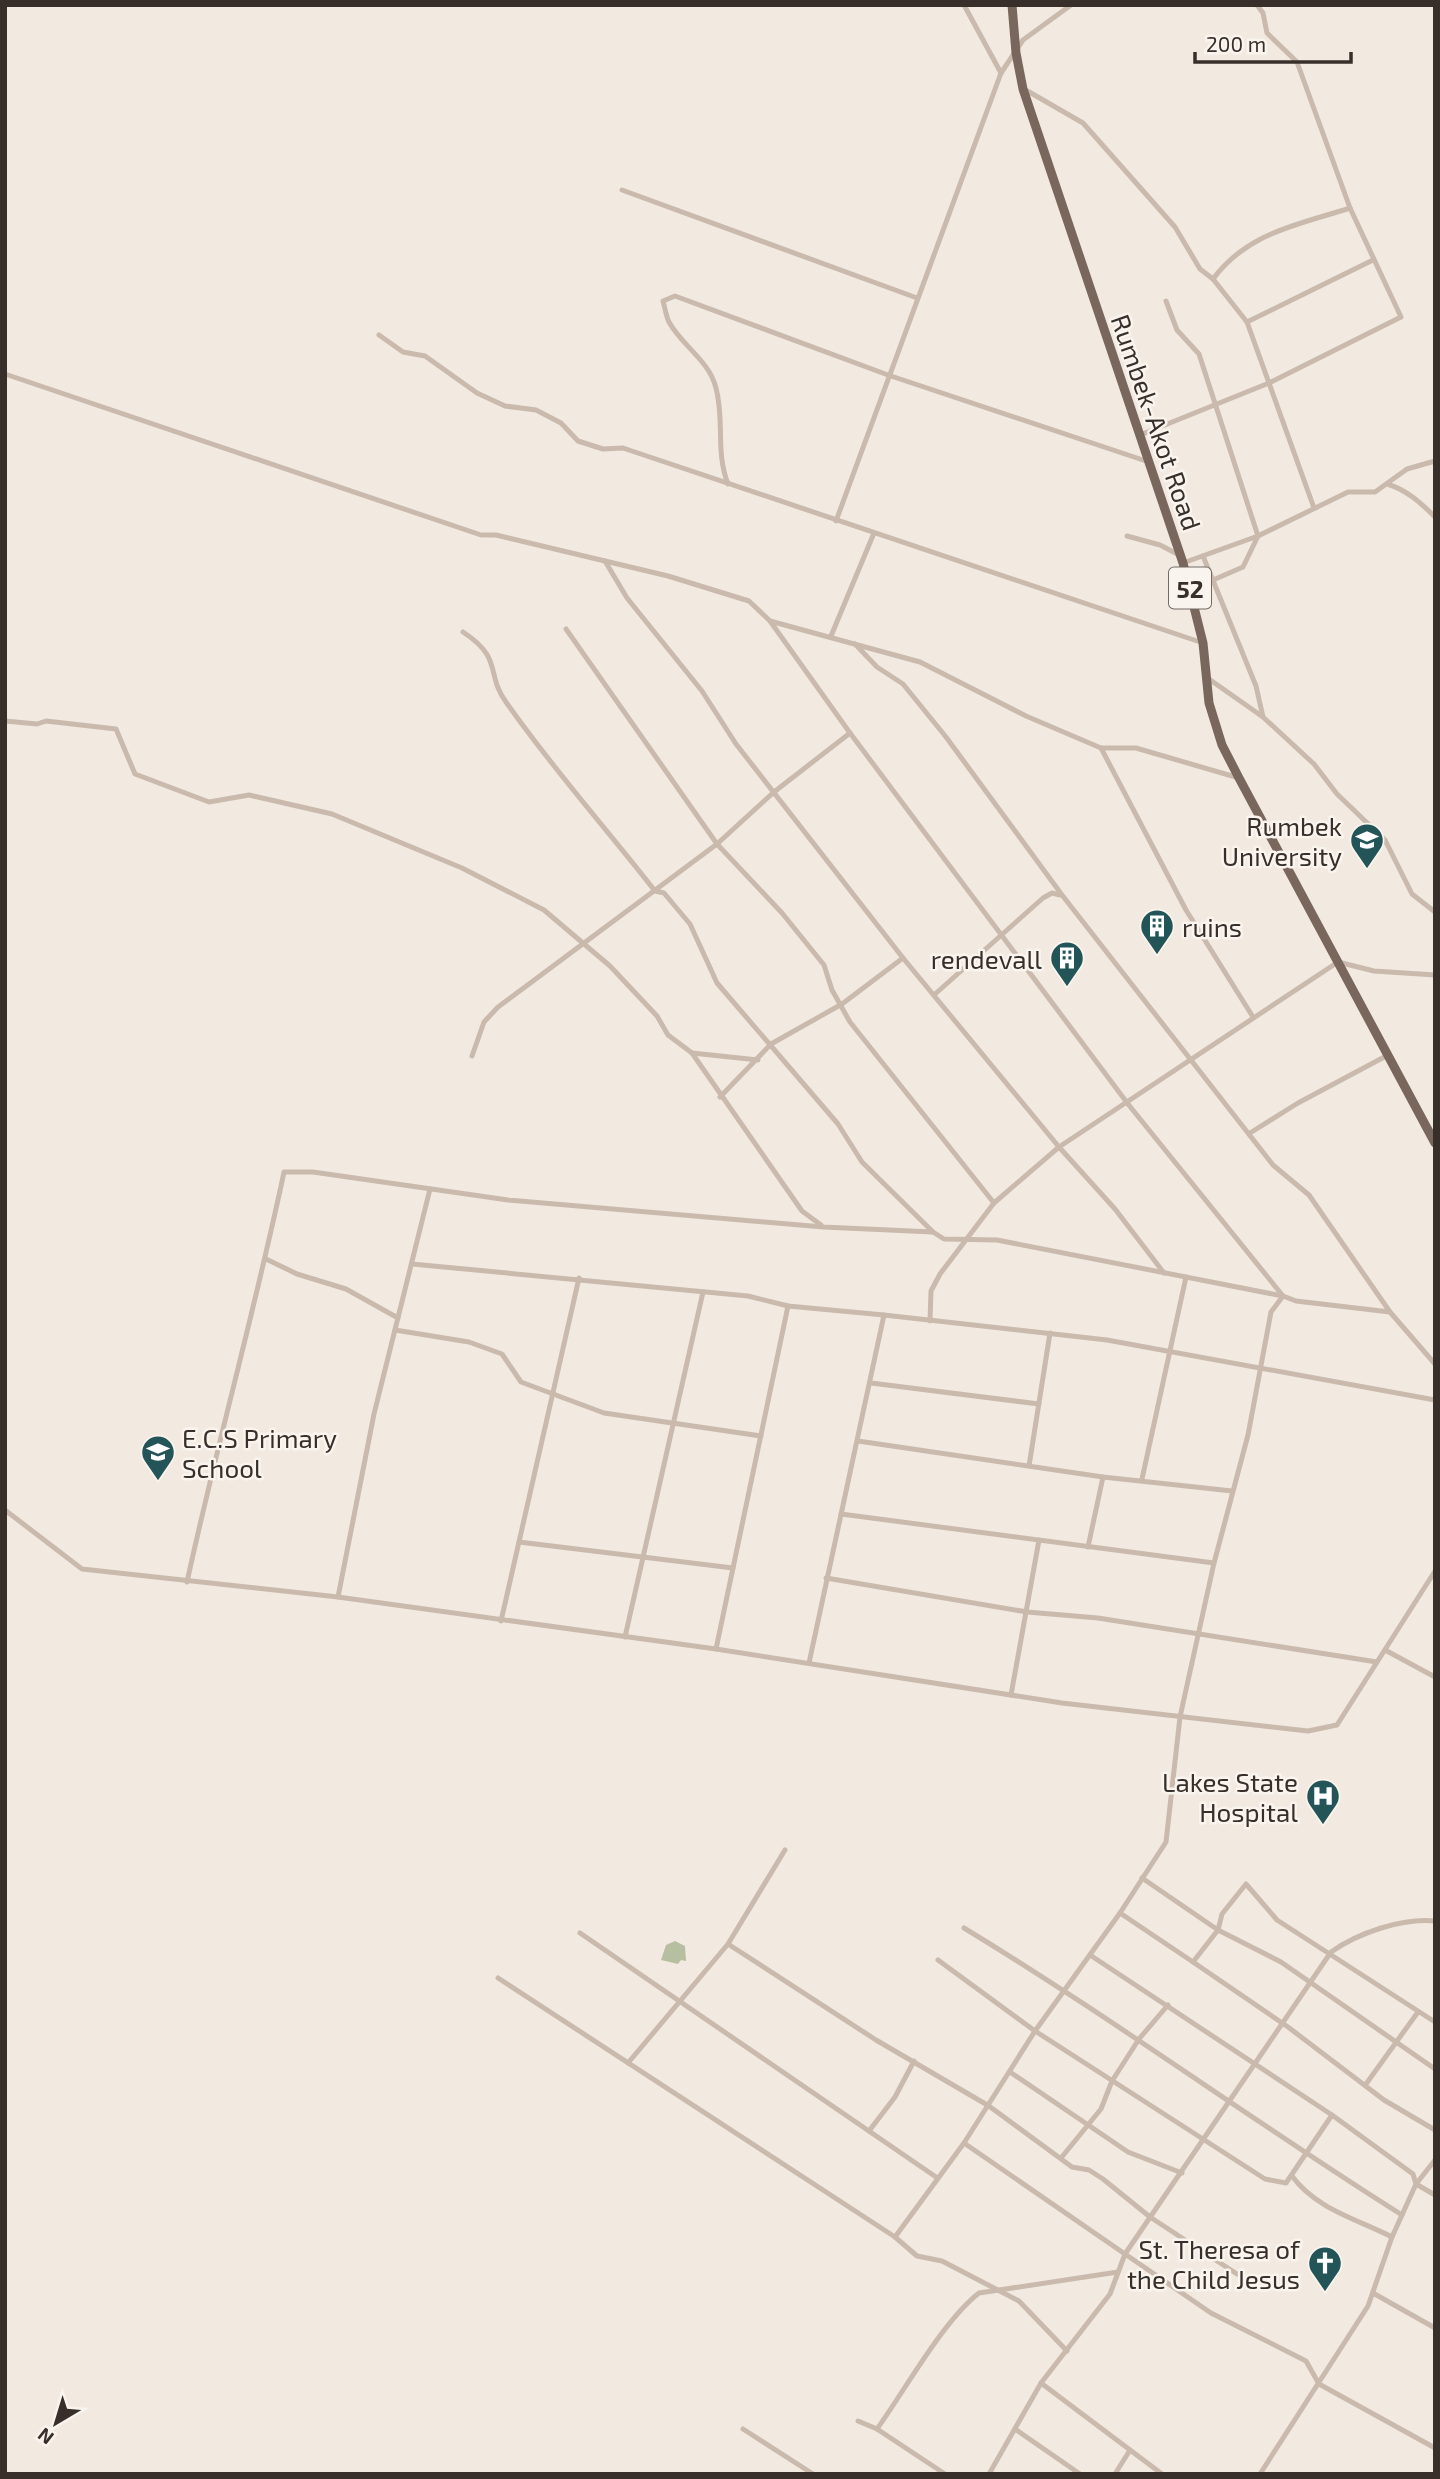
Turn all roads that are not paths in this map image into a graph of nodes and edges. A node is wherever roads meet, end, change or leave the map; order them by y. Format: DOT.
graph roads {
  1 [pos="964,5"];
  2 [pos="1012,5"];
  3 [pos="1071,5"];
  4 [pos="1257,5"];
  5 [pos="1016,53"];
  6 [pos="1000,73"];
  7 [pos="1023,89"];
  8 [pos="622,190"];
  9 [pos="1350,208"];
  10 [pos="1373,260"];
  11 [pos="1213,279"];
  12 [pos="917,298"];
  13 [pos="1166,301"];
  14 [pos="1247,322"];
  15 [pos="379,335"];
  16 [pos="5,374"];
  17 [pos="888,375"];
  18 [pos="1269,383"];
  19 [pos="1214,407"];
  20 [pos="1140,435"];
  21 [pos="1435,461"];
  22 [pos="1149,462"];
  23 [pos="728,484"];
  24 [pos="1387,484"];
  25 [pos="1314,508"];
  26 [pos="1435,517"];
  27 [pos="836,521"];
  28 [pos="874,533"];
  29 [pos="1127,536"];
  30 [pos="1258,536"];
  31 [pos="1203,556"];
  32 [pos="1182,560"];
  33 [pos="605,561"];
  34 [pos="1213,580"];
  35 [pos="770,621"];
  36 [pos="566,629"];
  37 [pos="463,632"];
  38 [pos="831,636"];
  39 [pos="853,642"];
  40 [pos="1203,643"];
  41 [pos="1206,677"];
  42 [pos="1263,718"];
  43 [pos="5,721"];
  44 [pos="850,733"];
  45 [pos="1101,748"];
  46 [pos="1239,778"];
  47 [pos="774,792"];
  48 [pos="717,844"];
  49 [pos="655,891"];
  50 [pos="1062,895"];
  51 [pos="1435,912"];
  52 [pos="1003,937"];
  53 [pos="583,943"];
  54 [pos="904,958"];
  55 [pos="1338,962"];
  56 [pos="1435,975"];
  57 [pos="934,995"];
  58 [pos="842,1004"];
  59 [pos="1253,1017"];
  60 [pos="771,1044"];
  61 [pos="692,1053"];
  62 [pos="1388,1055"];
  63 [pos="472,1056"];
  64 [pos="1189,1058"];
  65 [pos="758,1060"];
  66 [pos="720,1097"];
  67 [pos="1128,1104"];
  68 [pos="1250,1133"];
  69 [pos="1435,1143"];
  70 [pos="1059,1147"];
  71 [pos="430,1189"];
  72 [pos="994,1203"];
  73 [pos="823,1227"];
  74 [pos="933,1232"];
  75 [pos="965,1239"];
  76 [pos="266,1259"];
  77 [pos="412,1264"];
  78 [pos="1164,1273"];
  79 [pos="1186,1277"];
  80 [pos="579,1278"];
  81 [pos="703,1292"];
  82 [pos="1283,1296"];
  83 [pos="788,1306"];
  84 [pos="1390,1312"];
  85 [pos="884,1315"];
  86 [pos="398,1318"];
  87 [pos="930,1321"];
  88 [pos="395,1330"];
  89 [pos="1051,1333"];
  90 [pos="1169,1351"];
  91 [pos="1435,1364"];
  92 [pos="1258,1367"];
  93 [pos="871,1382"];
  94 [pos="552,1396"];
  95 [pos="1435,1400"];
  96 [pos="1039,1404"];
  97 [pos="675,1422"];
  98 [pos="761,1436"];
  99 [pos="858,1441"];
  100 [pos="1029,1466"];
  101 [pos="1103,1477"];
  102 [pos="1142,1479"];
  103 [pos="1233,1491"];
  104 [pos="5,1510"];
  105 [pos="841,1514"];
  106 [pos="1039,1540"];
  107 [pos="519,1542"];
  108 [pos="1088,1547"];
  109 [pos="643,1559"];
  110 [pos="1213,1563"];
  111 [pos="733,1568"];
  112 [pos="1435,1571"];
  113 [pos="826,1578"];
  114 [pos="187,1582"];
  115 [pos="338,1597"];
  116 [pos="1027,1612"];
  117 [pos="501,1621"];
  118 [pos="1197,1636"];
  119 [pos="625,1637"];
  120 [pos="716,1649"];
  121 [pos="1385,1650"];
  122 [pos="1377,1662"];
  123 [pos="808,1663"];
  124 [pos="1435,1677"];
  125 [pos="1011,1695"];
  126 [pos="1180,1717"];
  127 [pos="785,1850"];
  128 [pos="1142,1878"];
  129 [pos="1120,1913"];
  130 [pos="1435,1921"];
  131 [pos="964,1928"];
  132 [pos="1218,1930"];
  133 [pos="580,1933"];
  134 [pos="728,1944"];
  135 [pos="1331,1952"];
  136 [pos="1090,1955"];
  137 [pos="938,1960"];
  138 [pos="1193,1962"];
  139 [pos="498,1978"];
  140 [pos="1309,1983"];
  141 [pos="1064,1989"];
  142 [pos="680,2003"];
  143 [pos="1168,2005"];
  144 [pos="1418,2012"];
  145 [pos="1435,2022"];
  146 [pos="1283,2023"];
  147 [pos="1035,2031"];
  148 [pos="1139,2039"];
  149 [pos="1395,2043"];
  150 [pos="914,2061"];
  151 [pos="1254,2062"];
  152 [pos="628,2063"];
  153 [pos="1435,2069"];
  154 [pos="1010,2072"];
  155 [pos="1112,2081"];
  156 [pos="1366,2084"];
  157 [pos="1230,2100"];
  158 [pos="989,2106"];
  159 [pos="1332,2115"];
  160 [pos="1089,2124"];
  161 [pos="1435,2130"];
  162 [pos="869,2131"];
  163 [pos="1205,2141"];
  164 [pos="964,2143"];
  165 [pos="1306,2154"];
  166 [pos="1062,2158"];
  167 [pos="1435,2160"];
  168 [pos="1182,2173"];
  169 [pos="1292,2176"];
  170 [pos="936,2177"];
  171 [pos="1416,2184"];
  172 [pos="1435,2195"];
  173 [pos="1402,2215"];
  174 [pos="1150,2217"];
  175 [pos="895,2237"];
  176 [pos="1392,2238"];
  177 [pos="1125,2254"];
  178 [pos="1118,2272"];
  179 [pos="1237,2274"];
  180 [pos="1002,2290"];
  181 [pos="1373,2293"];
  182 [pos="1435,2328"];
  183 [pos="1067,2351"];
  184 [pos="1041,2383"];
  185 [pos="1319,2384"];
  186 [pos="858,2421"];
  187 [pos="743,2428"];
  188 [pos="877,2429"];
  189 [pos="1015,2429"];
  190 [pos="1435,2448"];
  191 [pos="1130,2450"];
  192 [pos="1078,2473"];
  193 [pos="813,2474"];
  194 [pos="945,2474"];
  195 [pos="989,2474"];
  196 [pos="1115,2474"];
  197 [pos="1162,2474"];
  198 [pos="1260,2474"];
  1 -- 6 [label="street"];
  2 -- 5 [label="main road, Rumbek-Akot Road / 52"];
  3 -- 5 [label="street"];
  4 -- 9 [label="street"];
  5 -- 6 [label="street"];
  5 -- 7 [label="main road, Rumbek-Akot Road / 52"];
  6 -- 12 [label="street"];
  7 -- 11 [label="street"];
  7 -- 20 [label="main road, Rumbek-Akot Road / 52"];
  8 -- 12 [label="street"];
  9 -- 10 [label="street"];
  9 -- 11 [label="street"];
  10 -- 14 [label="street"];
  10 -- 18 [label="street"];
  11 -- 14 [label="street"];
  12 -- 17 [label="street"];
  13 -- 19 [label="street"];
  14 -- 18 [label="street"];
  15 -- 23 [label="street"];
  16 -- 33 [label="street"];
  17 -- 22 [label="street"];
  17 -- 23 [label="street"];
  17 -- 27 [label="street"];
  18 -- 19 [label="street"];
  18 -- 25 [label="street"];
  19 -- 20 [label="street"];
  19 -- 30 [label="street"];
  20 -- 22 [label="main road, Rumbek-Akot Road / 52"];
  21 -- 24 [label="street"];
  22 -- 32 [label="main road, Rumbek-Akot Road / 52"];
  23 -- 27 [label="street"];
  24 -- 25 [label="street"];
  24 -- 26 [label="street"];
  25 -- 30 [label="street"];
  27 -- 28 [label="street"];
  28 -- 38 [label="street"];
  28 -- 40 [label="street"];
  29 -- 32 [label="street"];
  30 -- 31 [label="street"];
  30 -- 34 [label="street"];
  31 -- 32 [label="street"];
  31 -- 34 [label="street"];
  32 -- 40 [label="main road, Rumbek-Akot Road / 52"];
  33 -- 35 [label="street"];
  33 -- 47 [label="street"];
  34 -- 42 [label="street"];
  35 -- 38 [label="street"];
  35 -- 44 [label="street"];
  36 -- 48 [label="street"];
  37 -- 49 [label="street"];
  38 -- 39 [label="street"];
  39 -- 45 [label="street"];
  39 -- 50 [label="street"];
  40 -- 41 [label="main road, Rumbek-Akot Road / 52"];
  41 -- 42 [label="street"];
  41 -- 46 [label="main road, Rumbek-Akot Road / 52"];
  42 -- 51 [label="street"];
  43 -- 53 [label="street"];
  44 -- 47 [label="street"];
  44 -- 52 [label="street"];
  45 -- 46 [label="street"];
  45 -- 59 [label="street"];
  46 -- 55 [label="main road, Rumbek-Akot Road / 52"];
  47 -- 48 [label="street"];
  47 -- 54 [label="street"];
  48 -- 49 [label="street"];
  48 -- 58 [label="street"];
  49 -- 53 [label="street"];
  49 -- 60 [label="street"];
  50 -- 52 [label="street"];
  50 -- 64 [label="street"];
  52 -- 57 [label="street"];
  52 -- 67 [label="street"];
  53 -- 61 [label="street"];
  53 -- 63 [label="street"];
  54 -- 57 [label="street"];
  54 -- 58 [label="street"];
  55 -- 56 [label="street"];
  55 -- 59 [label="street"];
  55 -- 62 [label="main road, Rumbek-Akot Road / 52"];
  57 -- 70 [label="street"];
  58 -- 60 [label="street"];
  58 -- 72 [label="street"];
  59 -- 64 [label="street"];
  60 -- 65 [label="street"];
  60 -- 74 [label="street"];
  61 -- 65 [label="street"];
  61 -- 66 [label="street"];
  62 -- 68 [label="street"];
  62 -- 69 [label="main road, Rumbek-Akot Road / 52"];
  64 -- 67 [label="street"];
  64 -- 68 [label="street"];
  65 -- 66 [label="street"];
  66 -- 73 [label="street"];
  67 -- 70 [label="street"];
  67 -- 82 [label="street"];
  68 -- 84 [label="street"];
  70 -- 72 [label="street"];
  70 -- 78 [label="street"];
  71 -- 73 [label="street"];
  71 -- 76 [label="street"];
  71 -- 77 [label="street"];
  72 -- 75 [label="street"];
  73 -- 74 [label="street"];
  74 -- 75 [label="street"];
  75 -- 78 [label="street"];
  75 -- 87 [label="street"];
  76 -- 86 [label="street"];
  76 -- 114 [label="street"];
  77 -- 80 [label="street"];
  77 -- 86 [label="street"];
  78 -- 79 [label="street"];
  79 -- 82 [label="street"];
  79 -- 90 [label="street"];
  80 -- 81 [label="street"];
  80 -- 94 [label="street"];
  81 -- 83 [label="street"];
  81 -- 97 [label="street"];
  82 -- 84 [label="street"];
  82 -- 92 [label="street"];
  83 -- 85 [label="street"];
  83 -- 98 [label="street"];
  84 -- 91 [label="street"];
  85 -- 87 [label="street"];
  85 -- 93 [label="street"];
  86 -- 88 [label="street"];
  87 -- 89 [label="street"];
  88 -- 94 [label="street"];
  88 -- 115 [label="street"];
  89 -- 90 [label="street"];
  89 -- 96 [label="street"];
  90 -- 92 [label="street"];
  90 -- 102 [label="street"];
  92 -- 95 [label="street"];
  92 -- 103 [label="street"];
  93 -- 96 [label="street"];
  93 -- 99 [label="street"];
  94 -- 97 [label="street"];
  94 -- 107 [label="street"];
  96 -- 100 [label="street"];
  97 -- 98 [label="street"];
  97 -- 109 [label="street"];
  98 -- 111 [label="street"];
  99 -- 100 [label="street"];
  99 -- 105 [label="street"];
  100 -- 101 [label="street"];
  101 -- 102 [label="street"];
  101 -- 108 [label="street"];
  102 -- 103 [label="street"];
  103 -- 110 [label="street"];
  104 -- 114 [label="street"];
  105 -- 106 [label="street"];
  105 -- 113 [label="street"];
  106 -- 108 [label="street"];
  106 -- 116 [label="street"];
  107 -- 109 [label="street"];
  107 -- 117 [label="street"];
  108 -- 110 [label="street"];
  109 -- 111 [label="street"];
  109 -- 119 [label="street"];
  110 -- 118 [label="street"];
  111 -- 120 [label="street"];
  112 -- 121 [label="street"];
  113 -- 116 [label="street"];
  113 -- 123 [label="street"];
  114 -- 115 [label="street"];
  115 -- 117 [label="street"];
  116 -- 118 [label="street"];
  116 -- 125 [label="street"];
  117 -- 119 [label="street"];
  118 -- 122 [label="street"];
  118 -- 126 [label="street"];
  119 -- 120 [label="street"];
  120 -- 123 [label="street"];
  121 -- 122 [label="street"];
  121 -- 124 [label="street"];
  122 -- 126 [label="street"];
  123 -- 125 [label="street"];
  125 -- 126 [label="street"];
  126 -- 128 [label="street"];
  127 -- 134 [label="street"];
  128 -- 129 [label="street"];
  128 -- 132 [label="street"];
  129 -- 136 [label="street"];
  129 -- 138 [label="street"];
  130 -- 135 [label="street"];
  131 -- 141 [label="street"];
  132 -- 135 [label="street"];
  132 -- 138 [label="street"];
  132 -- 140 [label="street"];
  133 -- 142 [label="street"];
  134 -- 142 [label="street"];
  134 -- 150 [label="street"];
  135 -- 140 [label="street"];
  135 -- 144 [label="street"];
  136 -- 141 [label="street"];
  136 -- 143 [label="street"];
  137 -- 147 [label="street"];
  138 -- 146 [label="street"];
  139 -- 152 [label="street"];
  140 -- 146 [label="street"];
  140 -- 149 [label="street"];
  141 -- 147 [label="street"];
  141 -- 148 [label="street"];
  142 -- 152 [label="street"];
  142 -- 162 [label="street"];
  143 -- 148 [label="street"];
  143 -- 151 [label="street"];
  144 -- 145 [label="street"];
  144 -- 149 [label="street"];
  146 -- 151 [label="street"];
  146 -- 156 [label="street"];
  147 -- 154 [label="street"];
  147 -- 155 [label="street"];
  148 -- 155 [label="street"];
  148 -- 157 [label="street"];
  149 -- 153 [label="street"];
  149 -- 156 [label="street"];
  150 -- 158 [label="street"];
  150 -- 162 [label="street"];
  151 -- 157 [label="street"];
  151 -- 159 [label="street"];
  152 -- 175 [label="street"];
  154 -- 158 [label="street"];
  154 -- 160 [label="street"];
  155 -- 160 [label="street"];
  155 -- 163 [label="street"];
  156 -- 161 [label="street"];
  157 -- 163 [label="street"];
  157 -- 165 [label="street"];
  158 -- 164 [label="street"];
  158 -- 166 [label="street"];
  159 -- 165 [label="street"];
  159 -- 171 [label="street"];
  160 -- 166 [label="street"];
  160 -- 168 [label="street"];
  162 -- 170 [label="street"];
  163 -- 168 [label="street"];
  163 -- 169 [label="street"];
  164 -- 170 [label="street"];
  164 -- 177 [label="street"];
  165 -- 169 [label="street"];
  165 -- 173 [label="street"];
  166 -- 174 [label="street"];
  167 -- 171 [label="street"];
  168 -- 174 [label="street"];
  169 -- 176 [label="street"];
  170 -- 175 [label="street"];
  171 -- 172 [label="street"];
  171 -- 173 [label="street"];
  173 -- 176 [label="street"];
  174 -- 177 [label="street"];
  174 -- 179 [label="street"];
  175 -- 180 [label="street"];
  176 -- 181 [label="street"];
  177 -- 178 [label="street"];
  177 -- 185 [label="street"];
  178 -- 180 [label="street"];
  178 -- 183 [label="street"];
  180 -- 183 [label="street"];
  180 -- 188 [label="street"];
  181 -- 182 [label="street"];
  181 -- 185 [label="street"];
  183 -- 184 [label="street"];
  184 -- 189 [label="street"];
  184 -- 191 [label="street"];
  185 -- 190 [label="street"];
  185 -- 198 [label="street"];
  186 -- 188 [label="street"];
  187 -- 193 [label="street"];
  188 -- 194 [label="street"];
  189 -- 192 [label="street"];
  189 -- 195 [label="street"];
  191 -- 196 [label="street"];
  191 -- 197 [label="street"];
}
